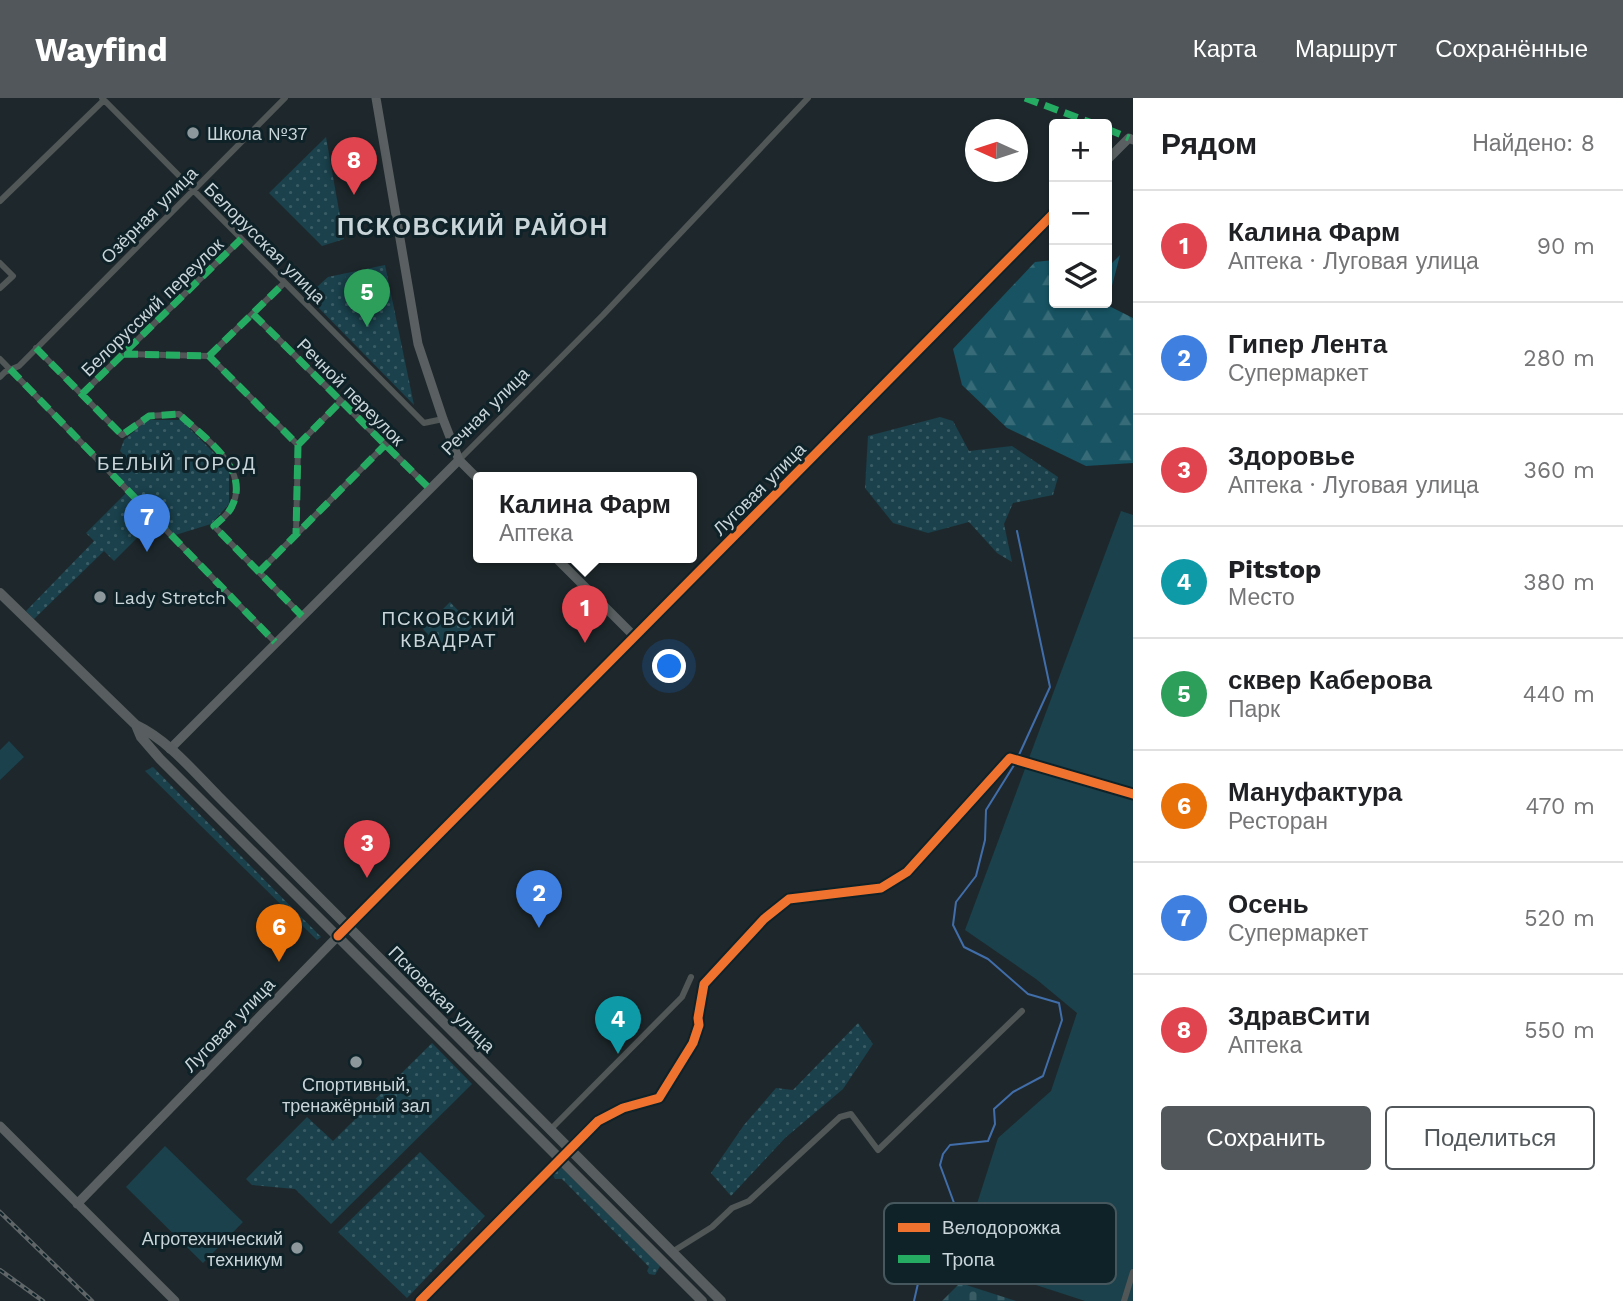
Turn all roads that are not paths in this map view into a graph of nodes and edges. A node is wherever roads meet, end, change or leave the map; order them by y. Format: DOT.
graph roads {
  1 [pos="285,98"];
  2 [pos="376,98"];
  3 [pos="808,98"];
  4 [pos="103,99"];
  5 [pos="1131,139"];
  6 [pos="1112,156"];
  7 [pos="194,191"];
  8 [pos="0,201"];
  9 [pos="1049,218"];
  10 [pos="242,239"];
  11 [pos="0,263"];
  12 [pos="284,283"];
  13 [pos="0,288"];
  14 [pos="253,314"];
  15 [pos="36,348"];
  16 [pos="124,354"];
  17 [pos="209,356"];
  18 [pos="0,359"];
  19 [pos="10,369"];
  20 [pos="0,377"];
  21 [pos="82,394"];
  22 [pos="341,401"];
  23 [pos="443,419"];
  24 [pos="298,445"];
  25 [pos="385,445"];
  26 [pos="459,460"];
  27 [pos="473,474"];
  28 [pos="430,489"];
  29 [pos="296,534"];
  30 [pos="561,563"];
  31 [pos="259,572"];
  32 [pos="0,593"];
  33 [pos="302,616"];
  34 [pos="635,637"];
  35 [pos="275,642"];
  36 [pos="136,725"];
  37 [pos="170,750"];
  38 [pos="1133,794"];
  39 [pos="219,797"];
  40 [pos="208,806"];
  41 [pos="348,926"];
  42 [pos="338,936"];
  43 [pos="691,977"];
  44 [pos="1022,1011"];
  45 [pos="0,1126"];
  46 [pos="550,1130"];
  47 [pos="569,1149"];
  48 [pos="559,1158"];
  49 [pos="77,1204"];
  50 [pos="672,1252"];
  51 [pos="1133,1272"];
  52 [pos="175,1301"];
  53 [pos="420,1301"];
  54 [pos="702,1301"];
  55 [pos="721,1301"];
  56 [pos="1124,1301"];
  1 -- 7 [label="street, Озёрная улица"];
  2 -- 23 [label="street"];
  3 -- 26 [label="street, Речная улица"];
  4 -- 7 [label="street, Белорусская улица"];
  4 -- 8 [label="street"];
  5 -- 6 [label="street"];
  7 -- 10 [label="street, Белорусская улица"];
  7 -- 15 [label="street, Озёрная улица"];
  9 -- 34 [label="street, Луговая улица"];
  10 -- 12 [label="street, Белорусская улица"];
  10 -- 16 [label="street, Белорусский переулок"];
  11 -- 13 [label="street"];
  12 -- 14 [label="street"];
  12 -- 23 [label="street, Белорусская улица"];
  14 -- 17 [label="street"];
  14 -- 22 [label="street, Речной переулок"];
  15 -- 19 [label="street, Озёрная улица"];
  15 -- 21 [label="street"];
  16 -- 17 [label="street"];
  16 -- 21 [label="street, Белорусский переулок"];
  17 -- 24 [label="street"];
  18 -- 19 [label="street"];
  19 -- 20 [label="street, Озёрная улица"];
  19 -- 35 [label="street"];
  21 -- 31 [label="street"];
  22 -- 24 [label="street"];
  22 -- 25 [label="street, Речной переулок"];
  23 -- 26 [label="street"];
  24 -- 29 [label="street"];
  25 -- 28 [label="street, Речной переулок"];
  25 -- 29 [label="street"];
  26 -- 27 [label="street"];
  26 -- 28 [label="street, Речная улица"];
  28 -- 33 [label="street, Речная улица"];
  29 -- 31 [label="street"];
  30 -- 34 [label="street"];
  31 -- 33 [label="street"];
  32 -- 36 [label="main road, Псковская улица"];
  33 -- 35 [label="street, Речная улица"];
  34 -- 41 [label="street, Луговая улица"];
  35 -- 37 [label="street, Речная улица"];
  36 -- 37 [label="main road, Псковская улица"];
  36 -- 40 [label="main road, Псковская улица"];
  37 -- 39 [label="main road, Псковская улица"];
  38 -- 47 [label="street"];
  39 -- 40 [label="main road"];
  39 -- 41 [label="main road, Псковская улица"];
  40 -- 42 [label="main road, Псковская улица"];
  41 -- 42 [label="street, Луговая улица"];
  41 -- 46 [label="main road, Псковская улица"];
  42 -- 48 [label="main road, Псковская улица"];
  42 -- 49 [label="street, Луговая улица"];
  43 -- 46 [label="street"];
  44 -- 50 [label="street"];
  45 -- 49 [label="street"];
  46 -- 47 [label="main road, Псковская улица"];
  47 -- 48 [label="street"];
  47 -- 50 [label="main road, Псковская улица"];
  48 -- 53 [label="street"];
  48 -- 54 [label="main road, Псковская улица"];
  49 -- 52 [label="street"];
  50 -- 55 [label="main road, Псковская улица"];
  51 -- 56 [label="street"];
}
